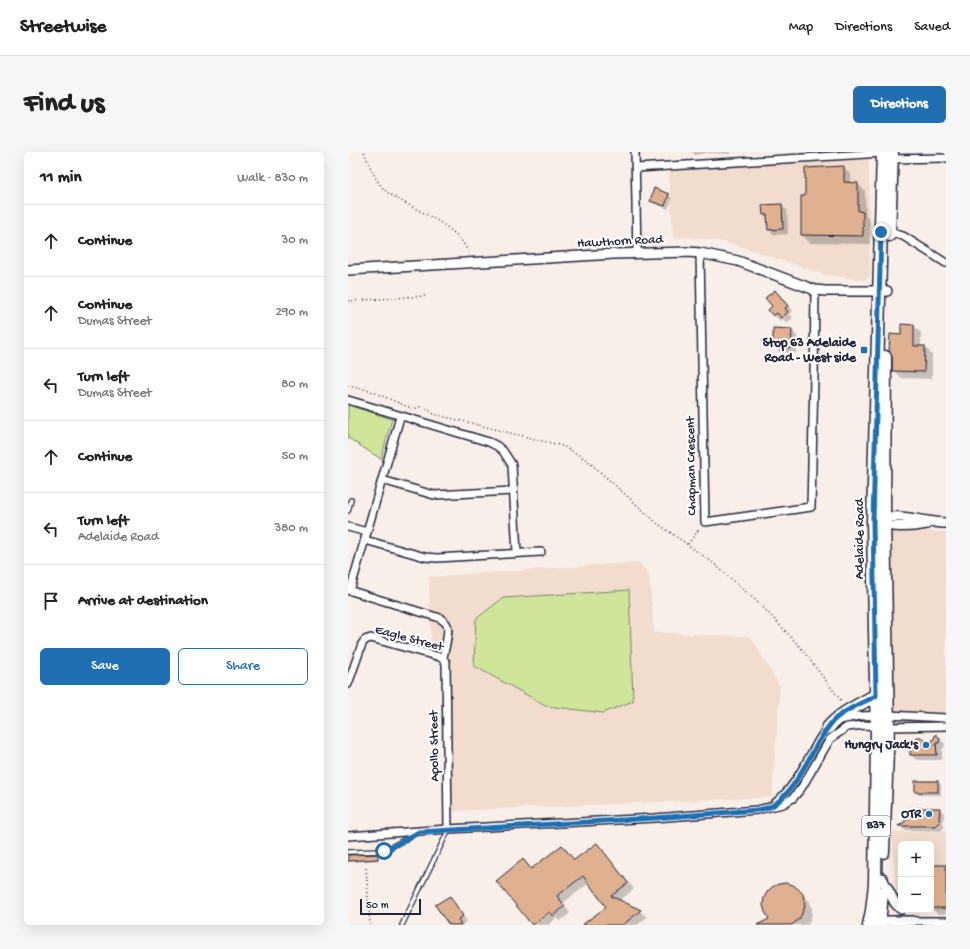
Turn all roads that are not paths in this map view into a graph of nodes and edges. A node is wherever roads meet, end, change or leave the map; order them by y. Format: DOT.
graph roads {
  1 [pos="635,152"];
  2 [pos="886,155"];
  3 [pos="946,158"];
  4 [pos="636,168"];
  5 [pos="889,232"];
  6 [pos="700,253"];
  7 [pos="637,254"];
  8 [pos="946,263"];
  9 [pos="348,270"];
  10 [pos="815,290"];
  11 [pos="883,291"];
  12 [pos="348,400"];
  13 [pos="400,417"];
  14 [pos="382,480"];
  15 [pos="513,491"];
  16 [pos="351,500"];
  17 [pos="348,510"];
  18 [pos="880,521"];
  19 [pos="946,523"];
  20 [pos="348,527"];
  21 [pos="367,532"];
  22 [pos="365,540"];
  23 [pos="541,552"];
  24 [pos="517,553"];
  25 [pos="349,590"];
  26 [pos="444,660"];
  27 [pos="348,684"];
  28 [pos="876,696"];
  29 [pos="946,718"];
  30 [pos="882,721"];
  31 [pos="946,726"];
  32 [pos="828,728"];
  33 [pos="771,807"];
  34 [pos="449,829"];
  35 [pos="419,832"];
  36 [pos="348,836"];
  37 [pos="348,852"];
  38 [pos="882,878"];
  39 [pos="898,906"];
  40 [pos="904,913"];
  41 [pos="913,921"];
  42 [pos="946,921"];
  43 [pos="876,924"];
  44 [pos="402,925"];
  1 -- 4 [label="street"];
  2 -- 3 [label="street"];
  2 -- 4 [label="street"];
  2 -- 5 [label="main road, Adelaide Road / B37"];
  2 -- 11 [label="main road, Adelaide Road / B37"];
  4 -- 7 [label="street"];
  5 -- 8 [label="street"];
  5 -- 11 [label="main road, Adelaide Road / B37"];
  6 -- 7 [label="street, Hawthorn Road"];
  6 -- 10 [label="street, Hawthorn Road"];
  6 -- 10 [label="street, Chapman Crescent"];
  7 -- 9 [label="street, Hawthorn Road"];
  10 -- 11 [label="street, Hawthorn Road"];
  11 -- 18 [label="main road, Adelaide Road / B37"];
  12 -- 13 [label="street"];
  13 -- 14 [label="street"];
  13 -- 15 [label="street"];
  14 -- 15 [label="street"];
  14 -- 21 [label="street"];
  15 -- 24 [label="street"];
  16 -- 17 [label="lane"];
  18 -- 19 [label="street"];
  18 -- 28 [label="main road, Adelaide Road / B37"];
  18 -- 30 [label="main road, Adelaide Road / B37"];
  20 -- 21 [label="street"];
  21 -- 22 [label="street"];
  22 -- 24 [label="street"];
  22 -- 25 [label="street"];
  23 -- 24 [label="street"];
  25 -- 26 [label="street, Apollo Street"];
  26 -- 27 [label="street, Eagle Street"];
  26 -- 34 [label="street, Apollo Street"];
  28 -- 30 [label="main road, Adelaide Road / B37"];
  28 -- 32 [label="main road"];
  29 -- 30 [label="street"];
  30 -- 31 [label="street"];
  30 -- 32 [label="street"];
  30 -- 33 [label="street"];
  30 -- 38 [label="main road, Adelaide Road / B37"];
  30 -- 43 [label="main road, Adelaide Road / B37"];
  32 -- 33 [label="street"];
  33 -- 34 [label="street"];
  34 -- 35 [label="street"];
  34 -- 44 [label="lane"];
  35 -- 36 [label="street"];
  35 -- 37 [label="lane"];
  38 -- 39 [label="street"];
  38 -- 43 [label="main road, Adelaide Road / B37"];
  40 -- 41 [label="street"];
  41 -- 42 [label="street"];
  41 -- 43 [label="street"];
}
